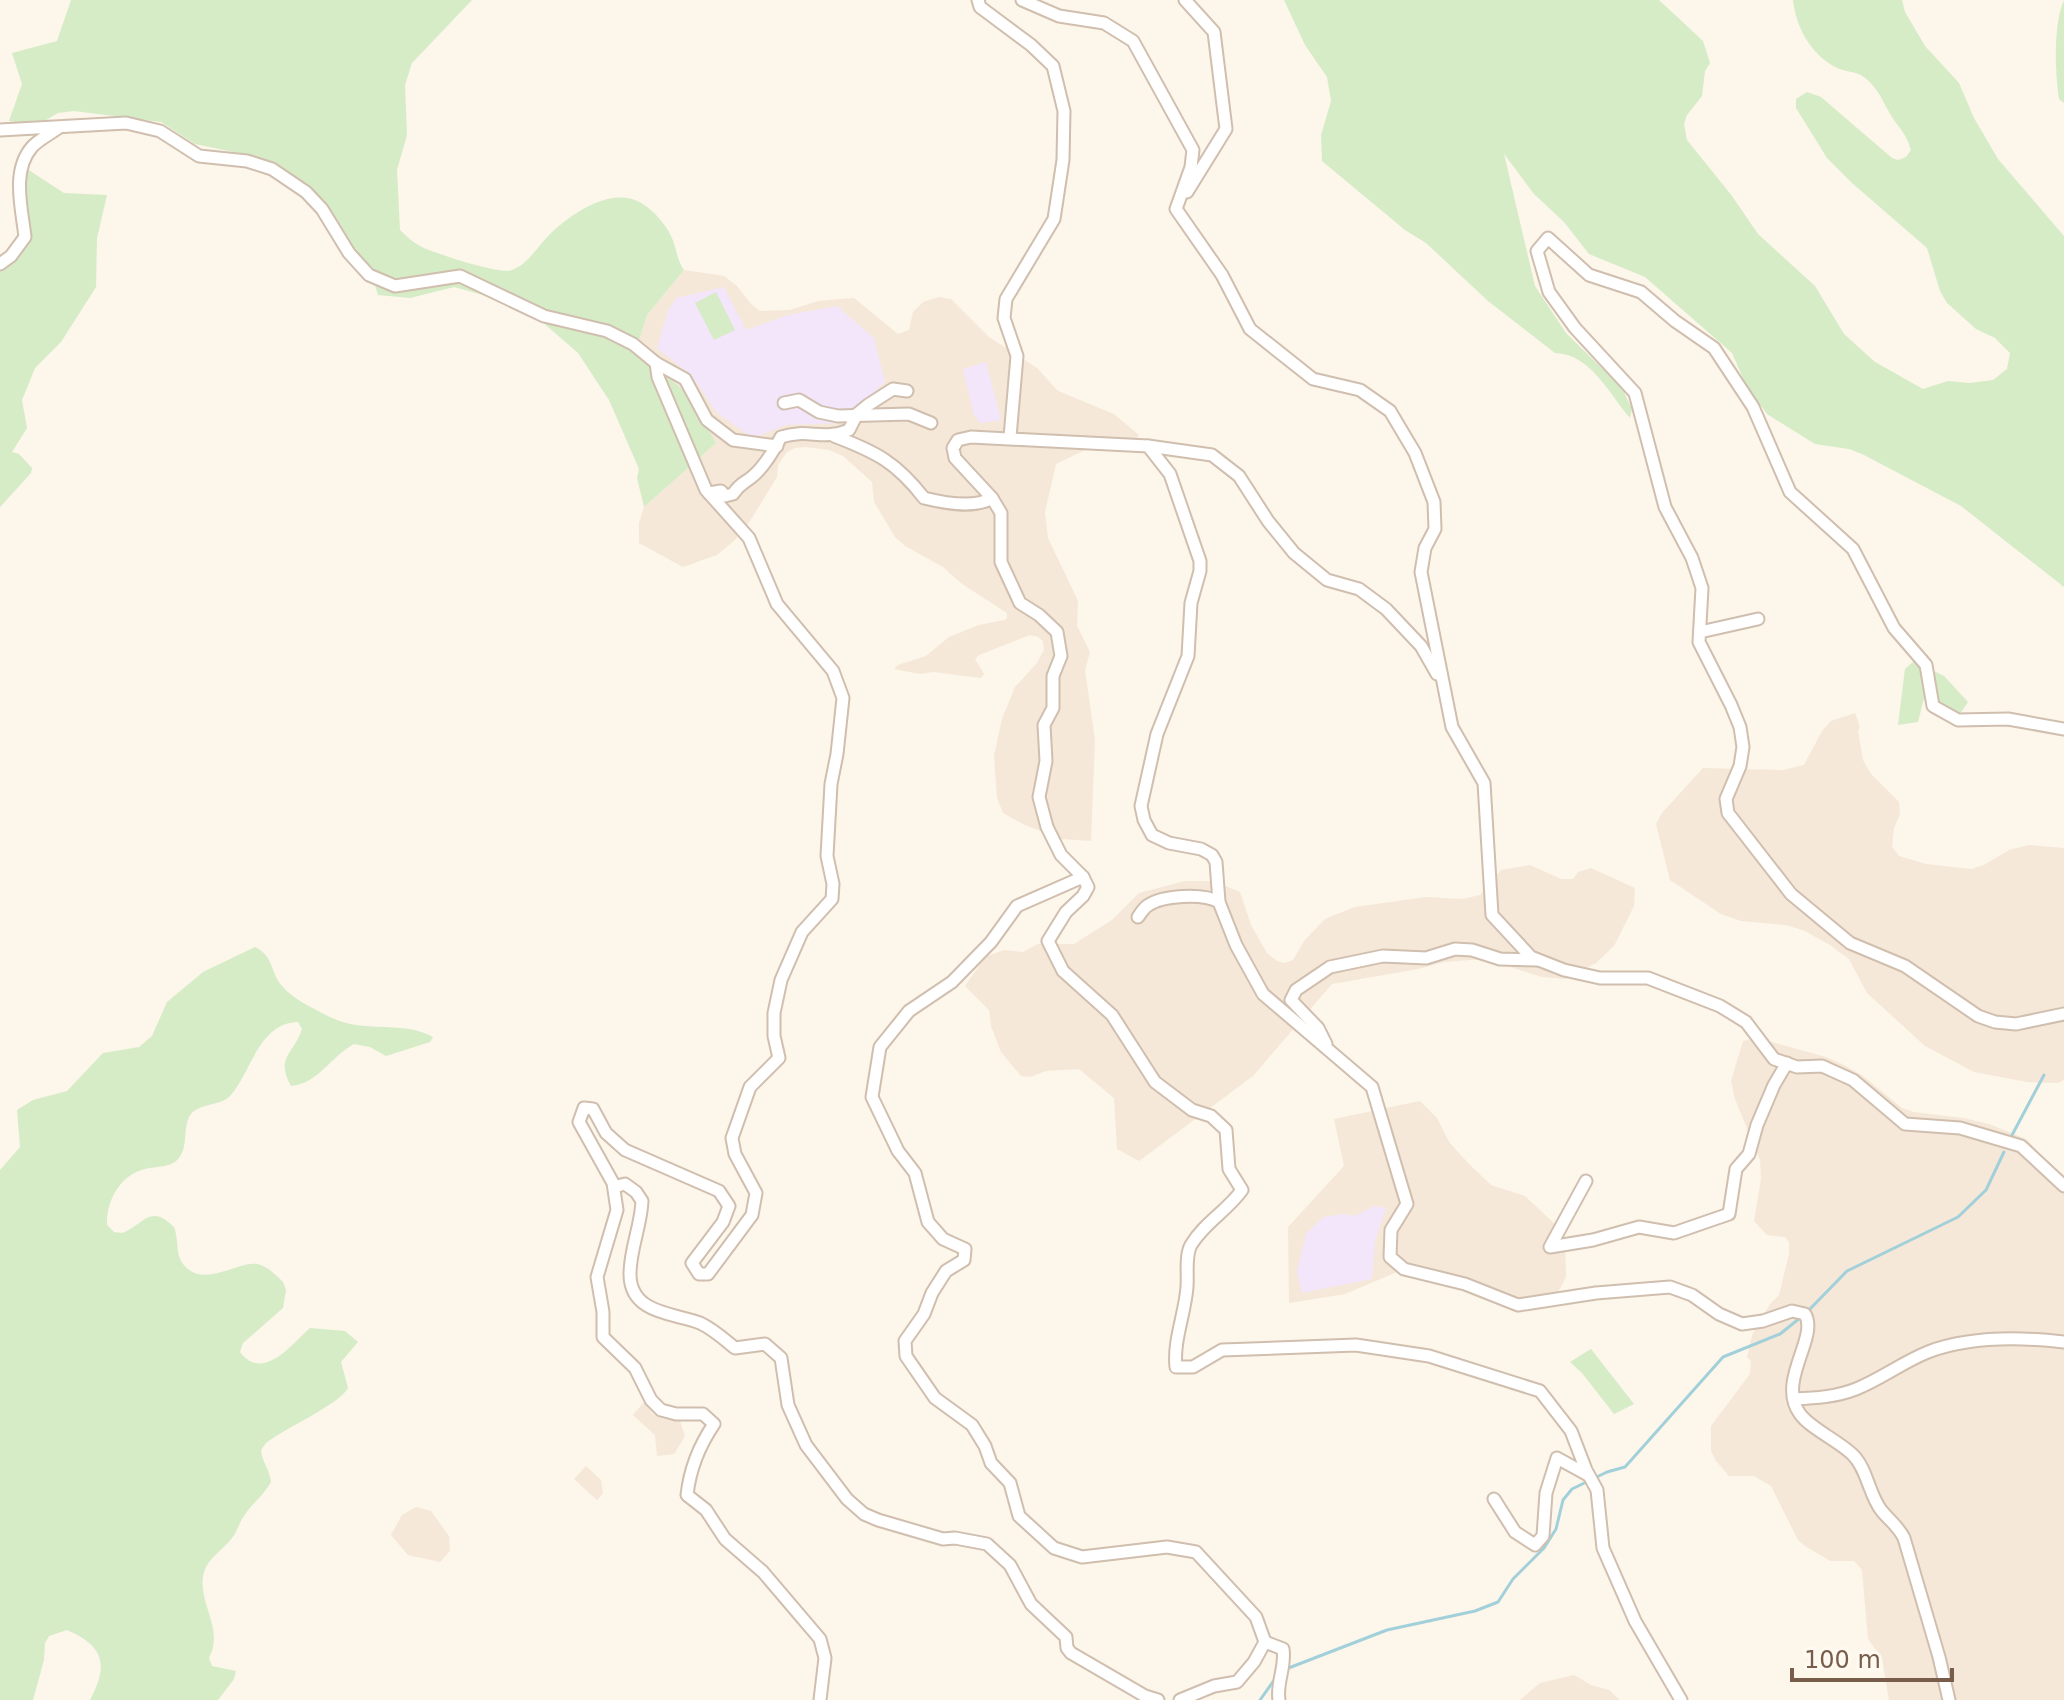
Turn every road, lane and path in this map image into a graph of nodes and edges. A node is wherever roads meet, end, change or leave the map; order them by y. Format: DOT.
graph roads {
  1 [pos="978,0"];
  2 [pos="1022,0"];
  3 [pos="1185,0"];
  4 [pos="58,127"];
  5 [pos="0,130"];
  6 [pos="1176,209"];
  7 [pos="0,264"];
  8 [pos="656,363"];
  9 [pos="907,391"];
  10 [pos="784,403"];
  11 [pos="857,417"];
  12 [pos="931,423"];
  13 [pos="834,436"];
  14 [pos="1010,437"];
  15 [pos="777,446"];
  16 [pos="1148,446"];
  17 [pos="709,493"];
  18 [pos="992,498"];
  19 [pos="1758,619"];
  20 [pos="1700,632"];
  21 [pos="1445,693"];
  22 [pos="2064,729"];
  23 [pos="1083,877"];
  24 [pos="1219,902"];
  25 [pos="1138,917"];
  26 [pos="1537,960"];
  27 [pos="2064,1014"];
  28 [pos="1328,1049"];
  29 [pos="1787,1063"];
  30 [pos="1586,1181"];
  31 [pos="2064,1186"];
  32 [pos="614,1187"];
  33 [pos="2064,1342"];
  34 [pos="1794,1399"];
  35 [pos="1589,1475"];
  36 [pos="1494,1499"];
  37 [pos="1265,1642"];
  38 [pos="820,1700"];
  39 [pos="1158,1700"];
  40 [pos="1180,1700"];
  41 [pos="1279,1700"];
  42 [pos="1681,1700"];
  43 [pos="1949,1700"];
  1 -- 14 [label="street"];
  2 -- 6 [label="street"];
  3 -- 6 [label="street"];
  4 -- 5 [label="street"];
  4 -- 7 [label="street"];
  4 -- 8 [label="street"];
  6 -- 21 [label="street"];
  8 -- 15 [label="street"];
  8 -- 17 [label="street"];
  9 -- 11 [label="street"];
  10 -- 11 [label="street"];
  11 -- 12 [label="street"];
  11 -- 13 [label="street"];
  13 -- 15 [label="street"];
  13 -- 18 [label="street"];
  14 -- 16 [label="street"];
  14 -- 18 [label="street"];
  15 -- 17 [label="street"];
  16 -- 21 [label="street"];
  16 -- 24 [label="street"];
  17 -- 32 [label="street"];
  18 -- 23 [label="street"];
  19 -- 20 [label="street"];
  20 -- 22 [label="street"];
  20 -- 27 [label="street"];
  21 -- 26 [label="street"];
  23 -- 35 [label="street"];
  23 -- 37 [label="street"];
  24 -- 25 [label="street"];
  24 -- 28 [label="street"];
  26 -- 28 [label="street"];
  26 -- 29 [label="street"];
  28 -- 34 [label="street"];
  29 -- 30 [label="street"];
  29 -- 31 [label="street"];
  32 -- 38 [label="street"];
  32 -- 39 [label="street"];
  33 -- 34 [label="street"];
  34 -- 43 [label="street"];
  35 -- 36 [label="street"];
  35 -- 42 [label="street"];
  37 -- 40 [label="street"];
  37 -- 41 [label="street"];
}
